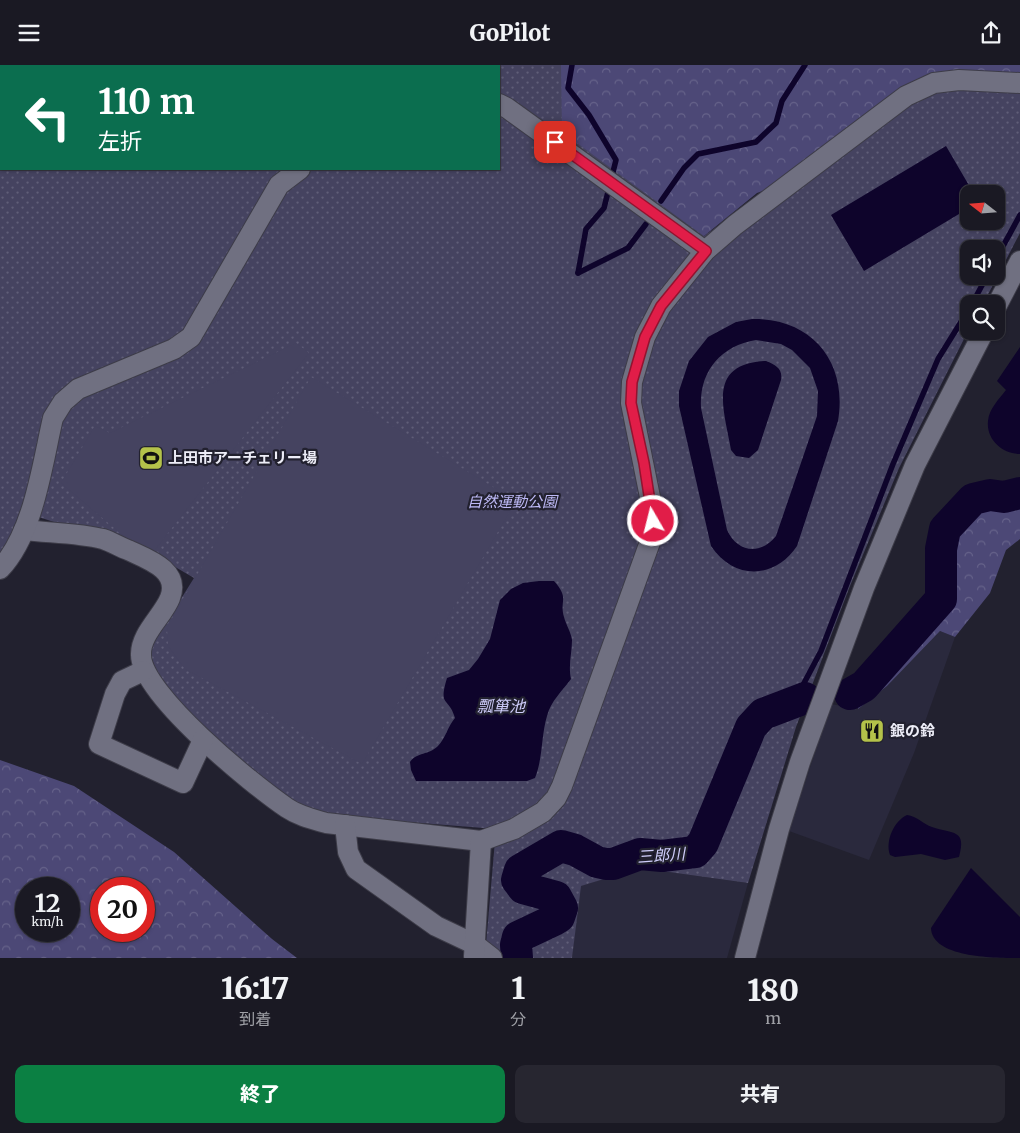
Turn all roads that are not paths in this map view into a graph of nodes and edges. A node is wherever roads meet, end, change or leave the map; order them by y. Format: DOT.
graph roads {
  1 [pos="1020,83"];
  2 [pos="500,104"];
  3 [pos="299,170"];
  4 [pos="706,251"];
  5 [pos="1020,261"];
  6 [pos="1002,295"];
  7 [pos="979,340"];
  8 [pos="24,530"];
  9 [pos="0,569"];
  10 [pos="143,671"];
  11 [pos="203,740"];
  12 [pos="345,825"];
  13 [pos="482,841"];
  14 [pos="474,951"];
  15 [pos="492,958"];
  16 [pos="745,958"];
  1 -- 4 [label="street"];
  2 -- 4 [label="street"];
  3 -- 8 [label="street"];
  4 -- 13 [label="street"];
  5 -- 6 [label="street"];
  7 -- 16 [label="street"];
  8 -- 9 [label="street"];
  8 -- 10 [label="street"];
  10 -- 11 [label="street"];
  10 -- 11 [label="street"];
  11 -- 12 [label="street"];
  12 -- 13 [label="street"];
  12 -- 14 [label="street"];
  13 -- 14 [label="street"];
  14 -- 15 [label="street"];
}
